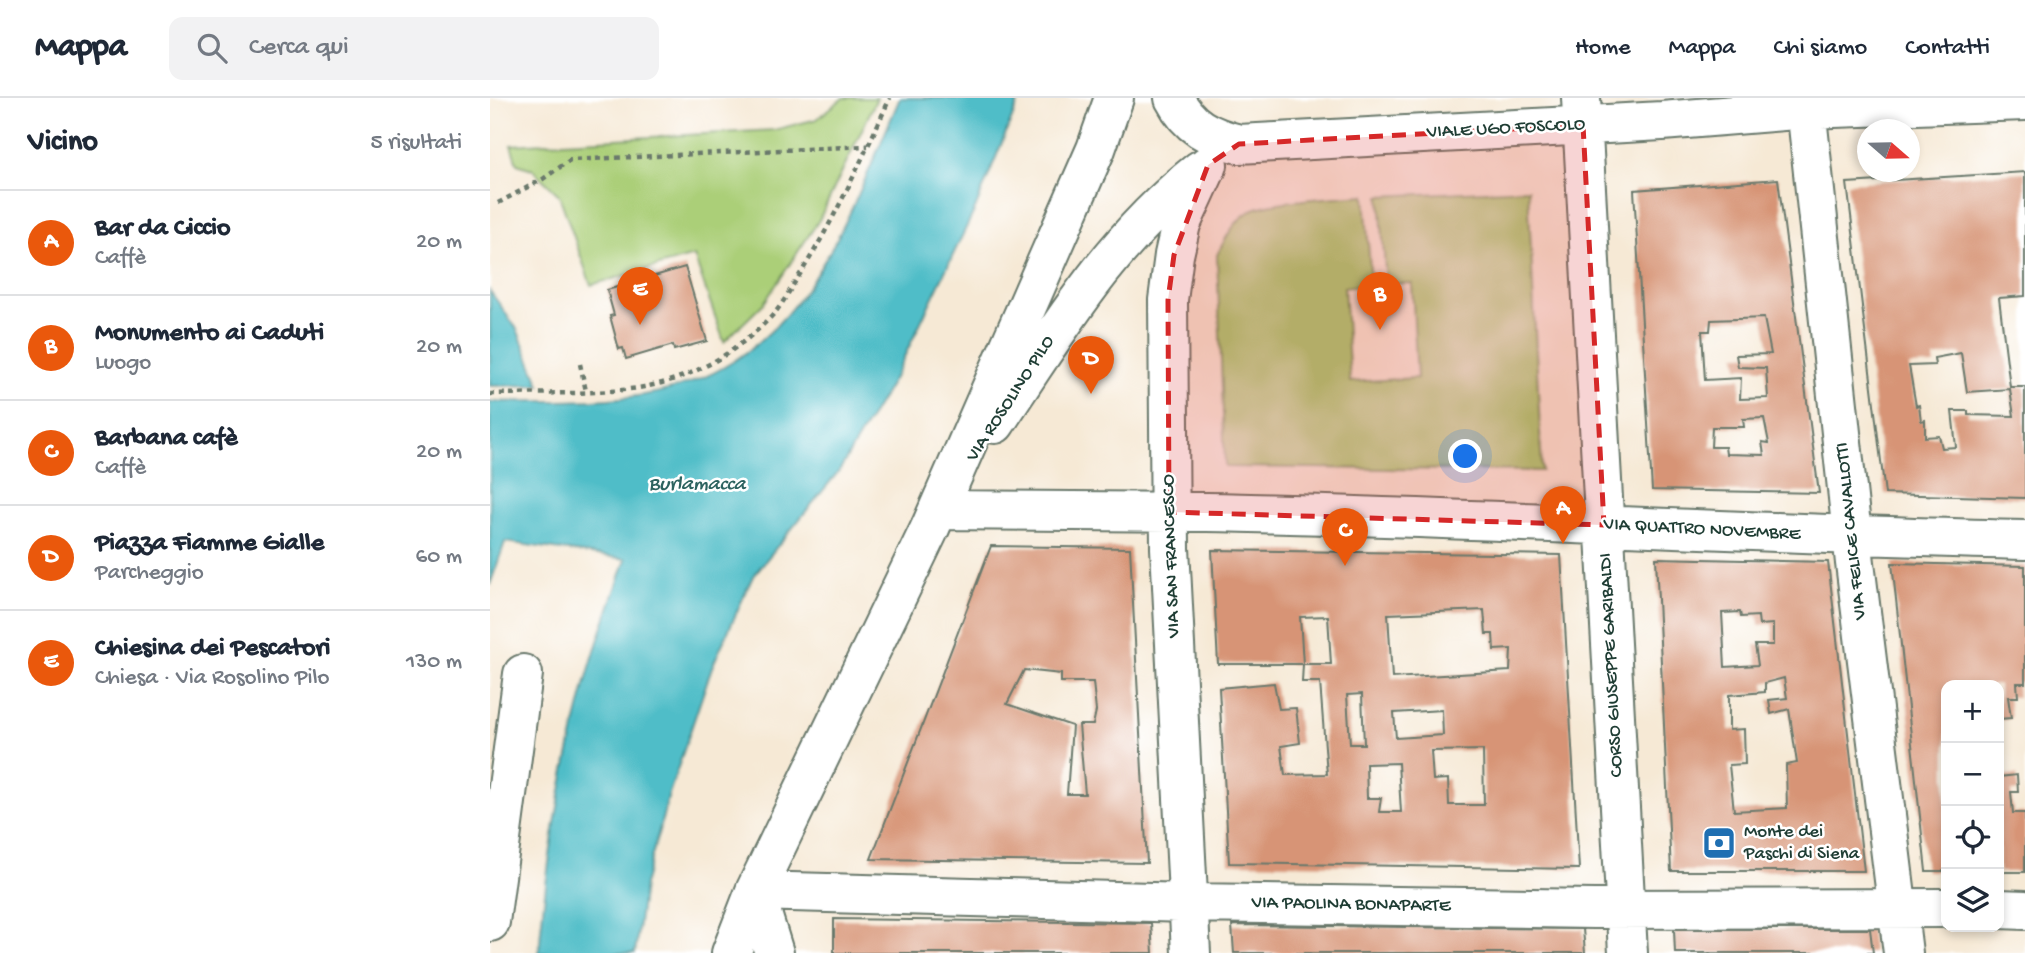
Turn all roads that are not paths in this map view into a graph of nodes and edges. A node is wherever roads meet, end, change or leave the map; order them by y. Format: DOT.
graph roads {
  1 [pos="1114,98"];
  2 [pos="1174,98"];
  3 [pos="2025,101"];
  4 [pos="1806,104"];
  5 [pos="1582,112"];
  6 [pos="1239,144"];
  7 [pos="1208,165"];
  8 [pos="938,510"];
  9 [pos="1169,512"];
  10 [pos="1604,525"];
  11 [pos="1852,536"];
  12 [pos="2025,540"];
  13 [pos="523,674"];
  14 [pos="755,891"];
  15 [pos="1188,903"];
  16 [pos="1898,908"];
  17 [pos="1941,908"];
  18 [pos="2004,909"];
  19 [pos="1626,910"];
  20 [pos="2025,910"];
  21 [pos="490,922"];
  22 [pos="731,953"];
  23 [pos="774,953"];
  24 [pos="1191,953"];
  25 [pos="1628,953"];
  26 [pos="1903,953"];
  1 -- 8 [label="street, VIA ROSOLINO PILO"];
  2 -- 6 [label="street"];
  3 -- 4 [label="street, VIALE UGO FOSCOLO"];
  4 -- 5 [label="street, VIALE UGO FOSCOLO"];
  4 -- 11 [label="street, VIA FELICE CAVALLOTTI"];
  5 -- 6 [label="street, VIALE UGO FOSCOLO"];
  5 -- 10 [label="street, CORSO GIUSEPPE GARIBALDI"];
  6 -- 7 [label="street, VIA ROSOLINO PILO"];
  7 -- 8 [label="street, VIA ROSOLINO PILO"];
  7 -- 9 [label="street, VIA SAN FRANCESCO"];
  8 -- 9 [label="street, VIA QUATTRO NOVEMBRE"];
  8 -- 14 [label="street, VIA ROSOLINO PILO"];
  9 -- 10 [label="street, VIA QUATTRO NOVEMBRE"];
  9 -- 15 [label="street, VIA SAN FRANCESCO"];
  10 -- 11 [label="street, VIA QUATTRO NOVEMBRE"];
  10 -- 19 [label="street, CORSO GIUSEPPE GARIBALDI"];
  11 -- 12 [label="street, VIA QUATTRO NOVEMBRE"];
  11 -- 16 [label="street, VIA FELICE CAVALLOTTI"];
  13 -- 21 [label="street"];
  14 -- 15 [label="street, VIA PAOLINA BONAPARTE"];
  14 -- 22 [label="street, VIA ROSOLINO PILO"];
  14 -- 23 [label="street"];
  15 -- 19 [label="street, VIA PAOLINA BONAPARTE"];
  15 -- 24 [label="street, VIA SAN FRANCESCO"];
  16 -- 17 [label="street, VIA PAOLINA BONAPARTE"];
  16 -- 19 [label="street, VIA PAOLINA BONAPARTE"];
  16 -- 26 [label="street, VIA FELICE CAVALLOTTI"];
  18 -- 20 [label="street"];
  19 -- 25 [label="street, CORSO GIUSEPPE GARIBALDI"];
}
